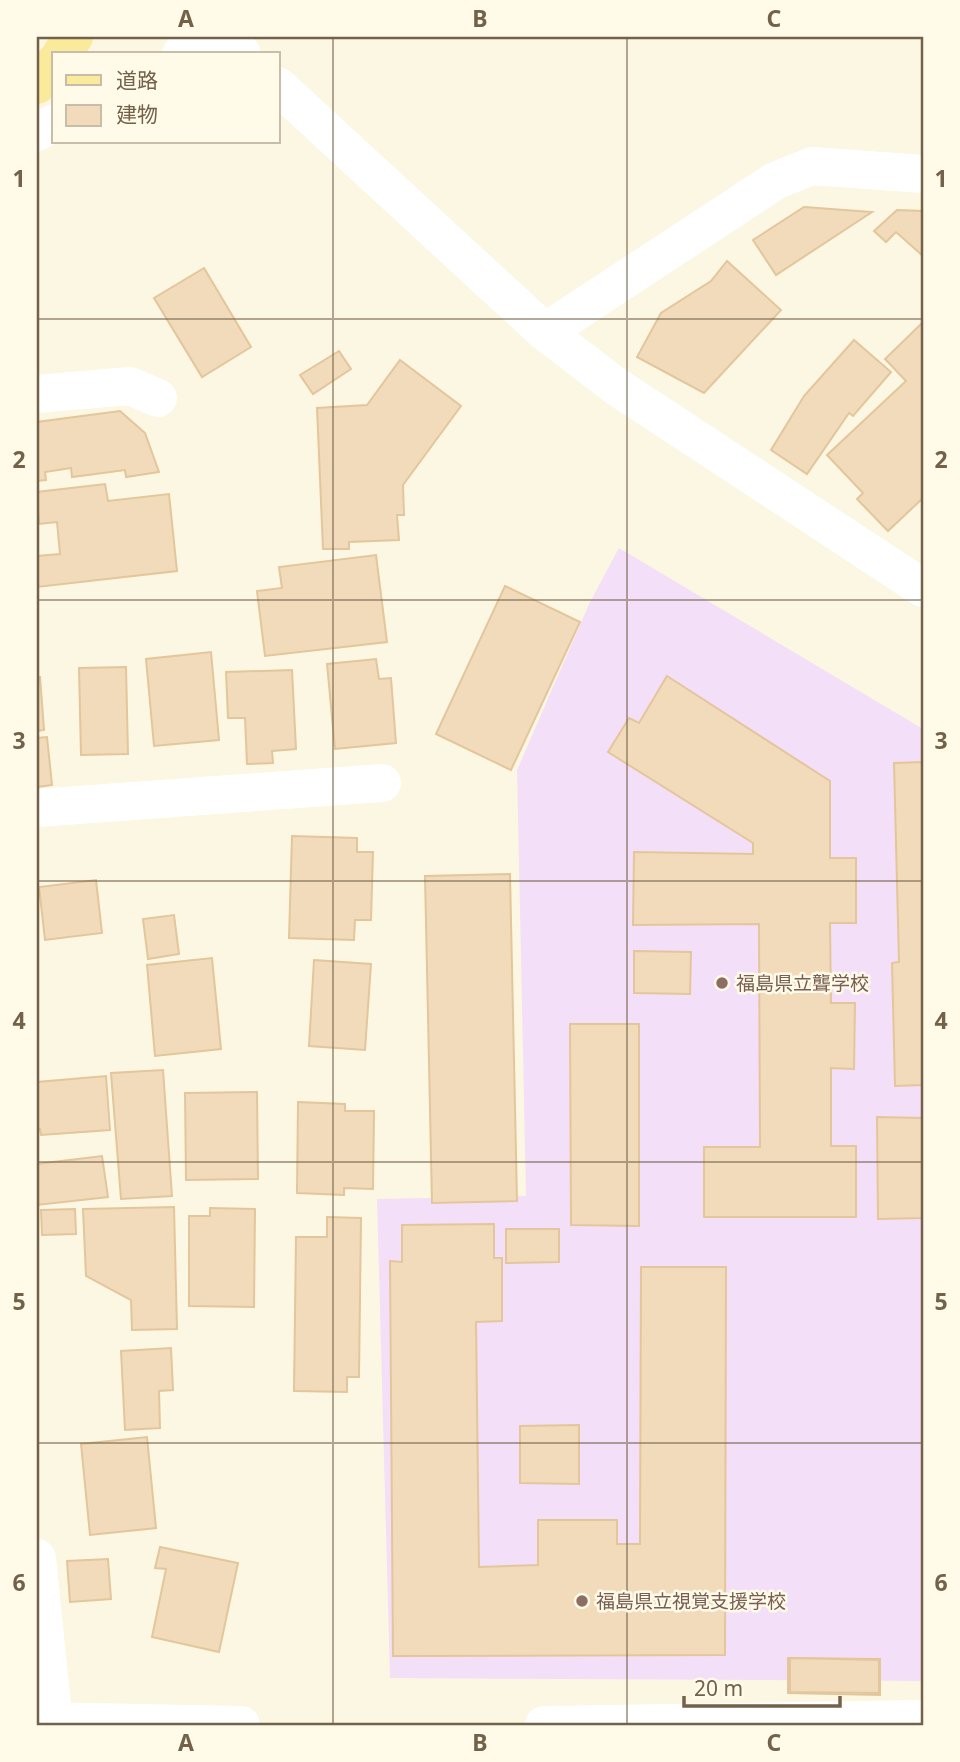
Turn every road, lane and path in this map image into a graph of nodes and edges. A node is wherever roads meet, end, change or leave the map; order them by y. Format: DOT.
graph roads {
  1 [pos="74,37"];
  2 [pos="213,37"];
  3 [pos="223,37"];
  4 [pos="63,52"];
  5 [pos="185,52"];
  6 [pos="240,52"];
  7 [pos="52,66"];
  8 [pos="37,85"];
  9 [pos="280,88"];
  10 [pos="923,174"];
  11 [pos="545,332"];
  12 [pos="37,394"];
  13 [pos="158,398"];
  14 [pos="923,588"];
  15 [pos="382,783"];
  16 [pos="37,808"];
  17 [pos="37,1558"];
  18 [pos="923,1719"];
  19 [pos="49,1722"];
  20 [pos="241,1725"];
  21 [pos="544,1725"];
  1 -- 4 [label="main road"];
  2 -- 5 [label="street"];
  3 -- 6 [label="street"];
  7 -- 8 [label="main road"];
  9 -- 11 [label="street"];
  10 -- 11 [label="street"];
  11 -- 14 [label="street"];
  12 -- 13 [label="street"];
  15 -- 16 [label="street"];
  17 -- 19 [label="street"];
  18 -- 21 [label="street"];
  19 -- 20 [label="street"];
}
